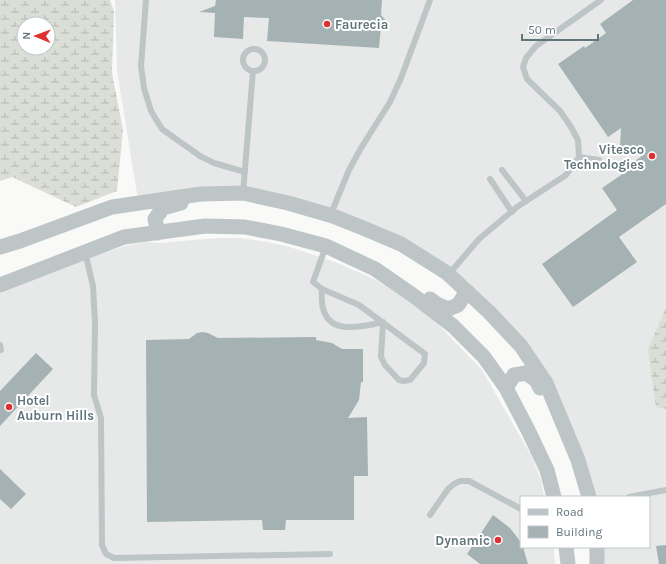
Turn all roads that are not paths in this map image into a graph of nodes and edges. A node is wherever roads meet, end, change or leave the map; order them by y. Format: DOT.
graph roads {
  1 [pos="146,0"];
  2 [pos="430,0"];
  3 [pos="601,0"];
  4 [pos="253,71"];
  5 [pos="579,157"];
  6 [pos="599,160"];
  7 [pos="502,170"];
  8 [pos="245,172"];
  9 [pos="490,179"];
  10 [pos="243,193"];
  11 [pos="526,201"];
  12 [pos="512,212"];
  13 [pos="330,216"];
  14 [pos="158,232"];
  15 [pos="326,246"];
  16 [pos="0,247"];
  17 [pos="85,252"];
  18 [pos="375,269"];
  19 [pos="449,274"];
  20 [pos="0,285"];
  21 [pos="322,289"];
  22 [pos="467,291"];
  23 [pos="383,322"];
  24 [pos="506,388"];
  25 [pos="564,426"];
  26 [pos="666,490"];
  27 [pos="554,496"];
  28 [pos="588,496"];
  29 [pos="634,496"];
  30 [pos="520,508"];
  31 [pos="430,515"];
  32 [pos="566,548"];
  33 [pos="597,548"];
  34 [pos="330,554"];
  35 [pos="568,564"];
  36 [pos="597,564"];
  1 -- 8 [label="lane"];
  2 -- 13 [label="lane"];
  3 -- 5 [label="lane"];
  4 -- 8 [label="lane"];
  5 -- 6 [label="lane"];
  5 -- 11 [label="lane"];
  7 -- 11 [label="lane"];
  8 -- 10 [label="lane"];
  9 -- 12 [label="lane"];
  10 -- 13 [label="street"];
  10 -- 14 [label="street"];
  10 -- 16 [label="street"];
  11 -- 12 [label="lane"];
  12 -- 19 [label="lane"];
  13 -- 19 [label="street"];
  14 -- 15 [label="street"];
  14 -- 17 [label="street"];
  15 -- 18 [label="street"];
  15 -- 21 [label="lane"];
  17 -- 20 [label="street"];
  17 -- 34 [label="lane"];
  18 -- 22 [label="street"];
  18 -- 24 [label="street"];
  19 -- 22 [label="street"];
  21 -- 23 [label="lane"];
  21 -- 23 [label="lane"];
  22 -- 25 [label="street"];
  23 -- 23 [label="lane"];
  24 -- 25 [label="street"];
  24 -- 27 [label="street"];
  25 -- 28 [label="street"];
  26 -- 29 [label="lane"];
  30 -- 31 [label="lane"];
  32 -- 35 [label="street"];
  33 -- 36 [label="street"];
}
